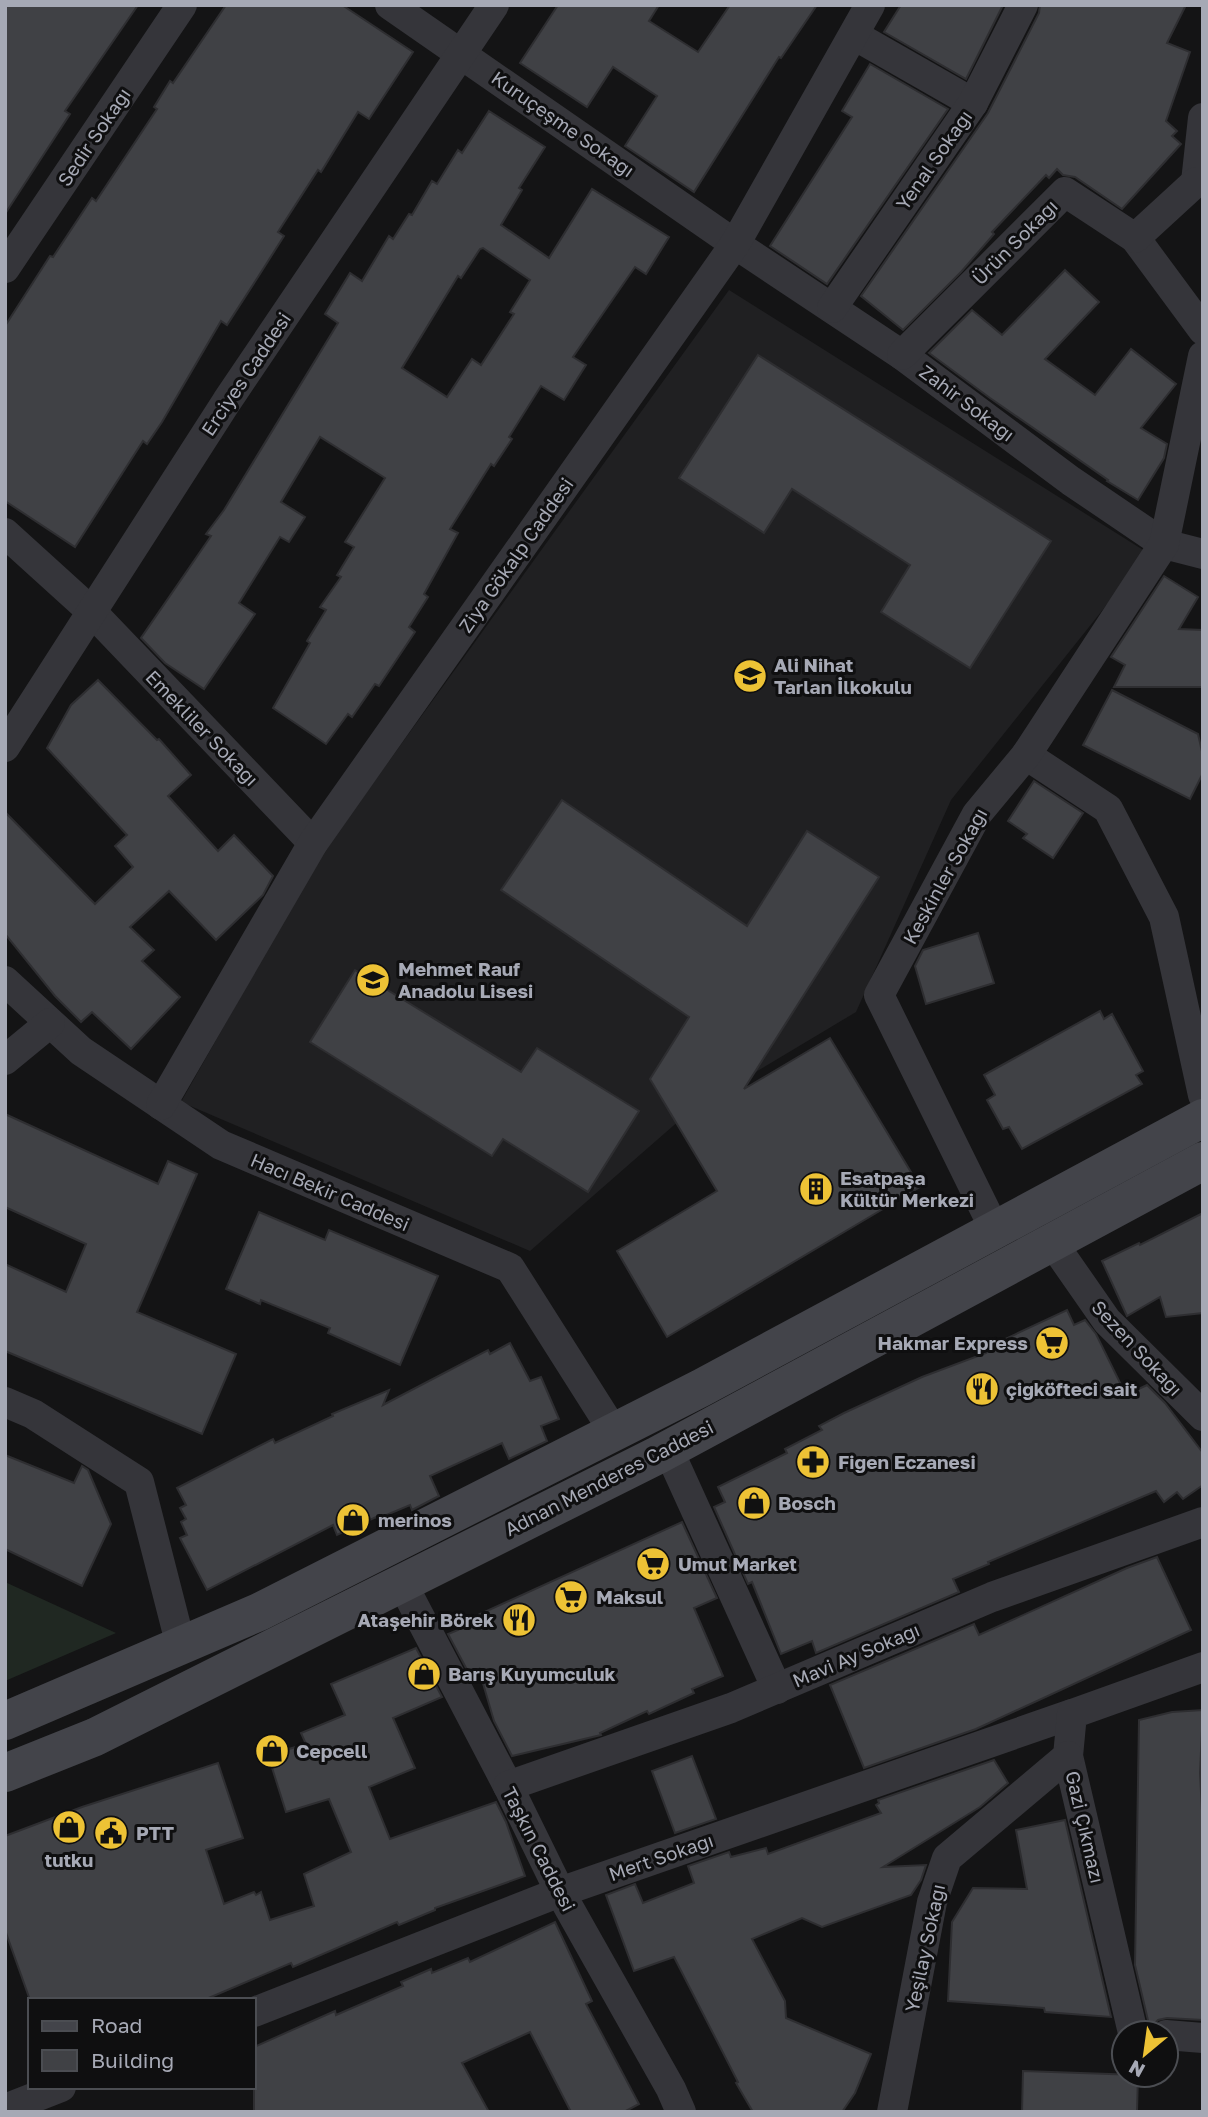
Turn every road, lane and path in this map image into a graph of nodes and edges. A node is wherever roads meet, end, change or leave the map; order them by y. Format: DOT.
graph roads {
  1 [pos="182,5"];
  2 [pos="390,5"];
  3 [pos="494,5"];
  4 [pos="870,5"];
  5 [pos="1023,5"];
  6 [pos="854,35"];
  7 [pos="461,54"];
  8 [pos="973,103"];
  9 [pos="1203,117"];
  10 [pos="1200,182"];
  11 [pos="1135,238"];
  12 [pos="735,244"];
  13 [pos="5,268"];
  14 [pos="832,308"];
  15 [pos="1203,330"];
  16 [pos="902,355"];
  17 [pos="1203,356"];
  18 [pos="5,533"];
  19 [pos="1164,544"];
  20 [pos="1203,554"];
  21 [pos="92,612"];
  22 [pos="5,747"];
  23 [pos="1027,755"];
  24 [pos="313,843"];
  25 [pos="5,981"];
  26 [pos="50,1023"];
  27 [pos="5,1060"];
  28 [pos="1203,1095"];
  29 [pos="161,1105"];
  30 [pos="1203,1118"];
  31 [pos="1203,1161"];
  32 [pos="995,1230"];
  33 [pos="1052,1242"];
  34 [pos="5,1402"];
  35 [pos="1203,1416"];
  36 [pos="614,1432"];
  37 [pos="668,1449"];
  38 [pos="1203,1522"];
  39 [pos="402,1583"];
  40 [pos="181,1646"];
  41 [pos="1203,1667"];
  42 [pos="777,1689"];
  43 [pos="1072,1714"];
  44 [pos="5,1721"];
  45 [pos="1068,1756"];
  46 [pos="5,1773"];
  47 [pos="508,1786"];
  48 [pos="560,1892"];
  49 [pos="256,2011"];
  50 [pos="1130,2019"];
  51 [pos="1180,2036"];
  52 [pos="1203,2038"];
  53 [pos="56,2089"];
  54 [pos="5,2109"];
  55 [pos="681,2112"];
  56 [pos="892,2112"];
  1 -- 13 [label="street, Sedir Sokağı"];
  2 -- 7 [label="street, Kuruçeşme Sokağı"];
  3 -- 7 [label="street, Erciyes Caddesi"];
  4 -- 6 [label="street, Ziya Gökalp Caddesi"];
  5 -- 8 [label="street, Yenal Sokağı"];
  6 -- 8 [label="street"];
  6 -- 12 [label="street, Ziya Gökalp Caddesi"];
  7 -- 12 [label="street, Kuruçeşme Sokağı"];
  7 -- 21 [label="street, Erciyes Caddesi"];
  8 -- 14 [label="street, Yenal Sokağı"];
  9 -- 10 [label="street"];
  10 -- 11 [label="street"];
  11 -- 15 [label="street"];
  11 -- 16 [label="street, Ürün Sokağı"];
  12 -- 14 [label="street, Zahir Sokağı"];
  12 -- 24 [label="street, Ziya Gökalp Caddesi"];
  14 -- 16 [label="street, Zahir Sokağı"];
  16 -- 19 [label="street, Zahir Sokağı"];
  17 -- 19 [label="street"];
  18 -- 21 [label="street, Emekliler Sokağı"];
  19 -- 20 [label="street, Zahir Sokağı"];
  19 -- 23 [label="street, Keskinler Sokağı"];
  21 -- 22 [label="street, Erciyes Caddesi"];
  21 -- 24 [label="street, Emekliler Sokağı"];
  23 -- 28 [label="street"];
  23 -- 32 [label="street, Keskinler Sokağı"];
  24 -- 29 [label="street, Ziya Gökalp Caddesi"];
  25 -- 26 [label="street, Hacı Bekir Caddesi"];
  26 -- 27 [label="street"];
  26 -- 29 [label="street, Hacı Bekir Caddesi"];
  29 -- 36 [label="street, Hacı Bekir Caddesi"];
  30 -- 32 [label="street, Adnan Menderes Caddesi"];
  31 -- 33 [label="street, Adnan Menderes Caddesi"];
  32 -- 36 [label="street, Adnan Menderes Caddesi"];
  33 -- 35 [label="street, Sezen Sokağı"];
  33 -- 37 [label="street, Adnan Menderes Caddesi"];
  34 -- 40 [label="street"];
  36 -- 40 [label="street, Adnan Menderes Caddesi"];
  37 -- 39 [label="street, Adnan Menderes Caddesi"];
  37 -- 42 [label="street"];
  38 -- 42 [label="street, Mavi Ay Sokağı"];
  39 -- 46 [label="street, Adnan Menderes Caddesi"];
  39 -- 47 [label="street, Taşkın Caddesi"];
  40 -- 44 [label="street, Adnan Menderes Caddesi"];
  41 -- 43 [label="street"];
  42 -- 47 [label="street, Mavi Ay Sokağı"];
  43 -- 45 [label="street, Gazi Çıkmazı"];
  43 -- 48 [label="street, Mert Sokağı"];
  45 -- 50 [label="street, Gazi Çıkmazı"];
  45 -- 56 [label="street, Yeşilay Sokağı"];
  47 -- 48 [label="street, Taşkın Caddesi"];
  48 -- 49 [label="street, Mert Sokağı"];
  48 -- 55 [label="street, Taşkın Caddesi"];
  51 -- 52 [label="street"];
  53 -- 54 [label="street"];
}
